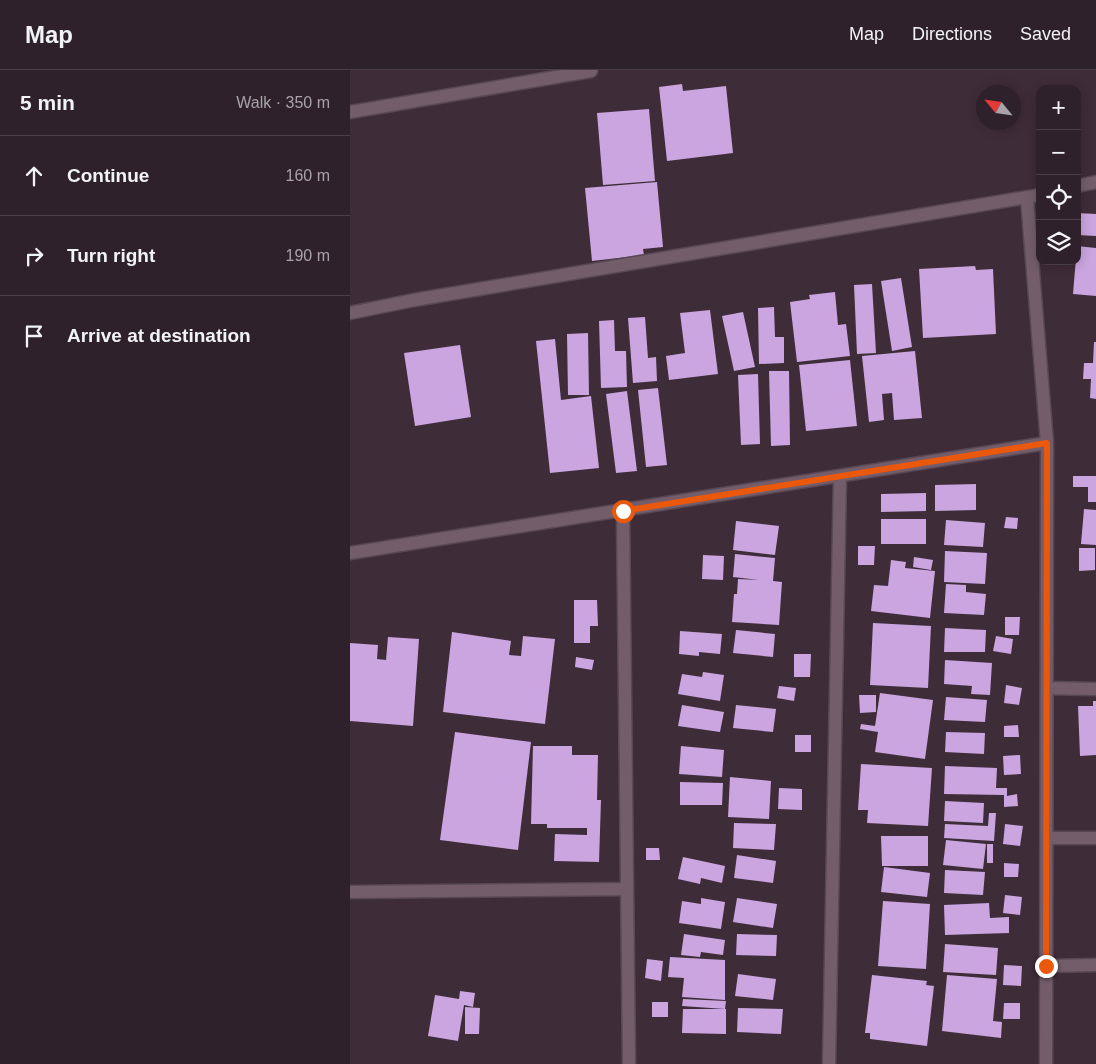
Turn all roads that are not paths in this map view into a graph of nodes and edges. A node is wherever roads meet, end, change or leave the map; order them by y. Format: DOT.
graph roads {
  1 [pos="590,70"];
  2 [pos="594,70"];
  3 [pos="350,112"];
  4 [pos="1096,182"];
  5 [pos="1081,185"];
  6 [pos="1033,196"];
  7 [pos="350,313"];
  8 [pos="1047,443"];
  9 [pos="840,476"];
  10 [pos="623,511"];
  11 [pos="350,553"];
  12 [pos="1047,688"];
  13 [pos="1096,690"];
  14 [pos="1048,838"];
  15 [pos="1096,838"];
  16 [pos="627,889"];
  17 [pos="350,892"];
  18 [pos="1096,965"];
  19 [pos="1046,966"];
  20 [pos="629,1064"];
  21 [pos="829,1064"];
  22 [pos="1046,1064"];
  1 -- 2 [label="street"];
  1 -- 3 [label="street"];
  4 -- 5 [label="street"];
  6 -- 7 [label="street"];
  6 -- 8 [label="street"];
  8 -- 9 [label="street"];
  8 -- 12 [label="street"];
  9 -- 10 [label="street"];
  9 -- 21 [label="street"];
  10 -- 11 [label="street"];
  10 -- 16 [label="street"];
  12 -- 13 [label="street"];
  12 -- 14 [label="street"];
  14 -- 15 [label="street"];
  14 -- 19 [label="street"];
  16 -- 17 [label="street"];
  16 -- 20 [label="street"];
  18 -- 19 [label="street"];
  19 -- 22 [label="street"];
}
